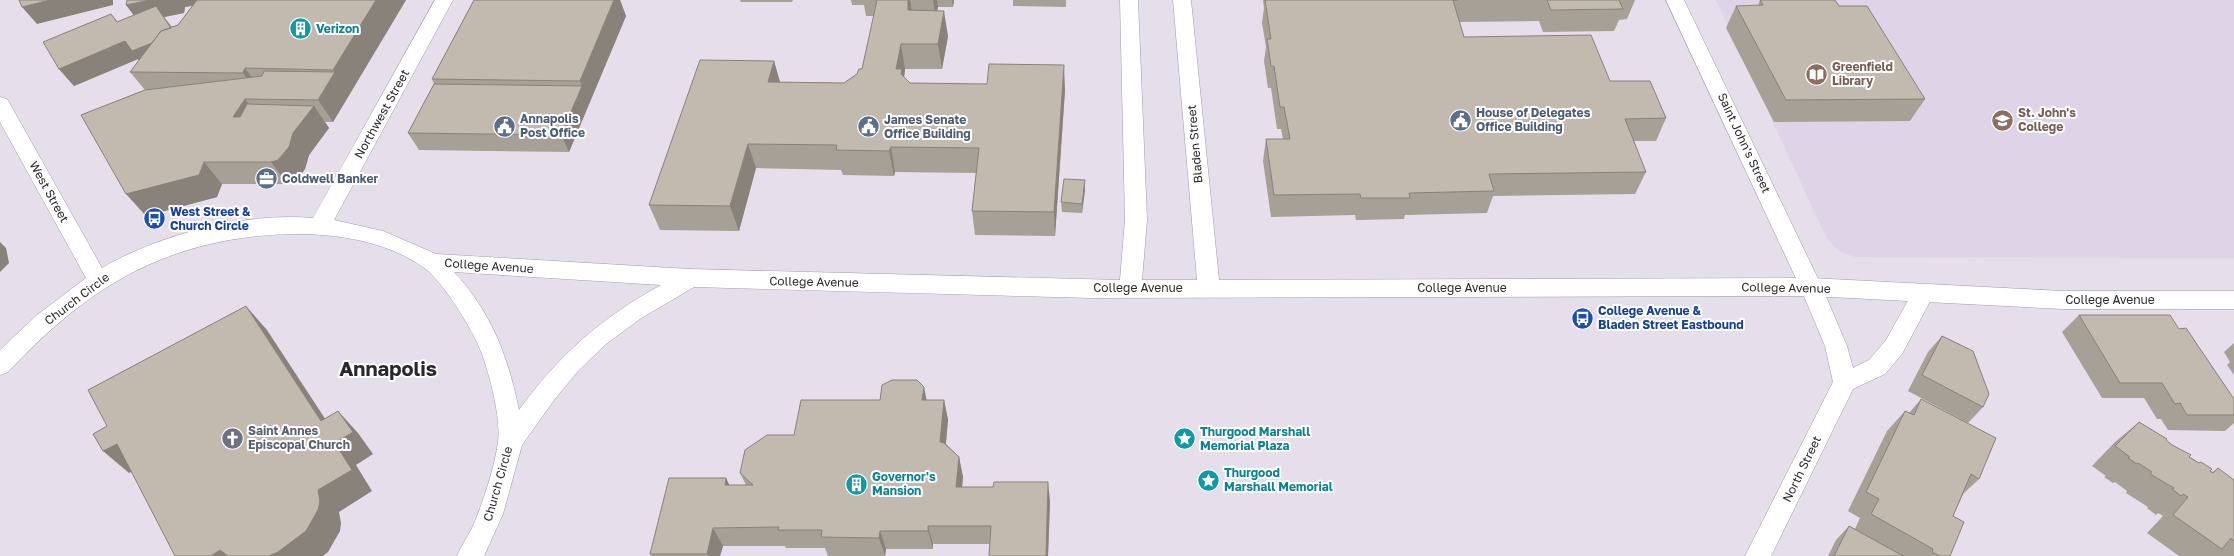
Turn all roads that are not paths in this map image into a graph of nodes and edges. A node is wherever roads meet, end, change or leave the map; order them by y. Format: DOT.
graph roads {
  1 [pos="444,0"];
  2 [pos="1129,0"];
  3 [pos="1182,0"];
  4 [pos="1675,0"];
  5 [pos="0,104"];
  6 [pos="319,227"];
  7 [pos="432,262"];
  8 [pos="690,278"];
  9 [pos="98,280"];
  10 [pos="1811,287"];
  11 [pos="1130,288"];
  12 [pos="1209,288"];
  13 [pos="1923,294"];
  14 [pos="2234,300"];
  15 [pos="0,366"];
  16 [pos="1845,382"];
  17 [pos="511,441"];
  18 [pos="470,556"];
  19 [pos="1758,556"];
  1 -- 6 [label="main road, Northwest Street"];
  2 -- 11 [label="main road"];
  3 -- 12 [label="main road, Bladen Street"];
  4 -- 10 [label="main road, Saint John's Street"];
  5 -- 9 [label="main road, West Street"];
  6 -- 7 [label="main road, Church Circle"];
  6 -- 9 [label="main road, Church Circle"];
  7 -- 8 [label="main road, College Avenue"];
  7 -- 17 [label="main road, Church Circle"];
  8 -- 11 [label="main road, College Avenue"];
  8 -- 17 [label="main road"];
  9 -- 15 [label="main road, Church Circle"];
  10 -- 12 [label="main road, College Avenue"];
  10 -- 13 [label="main road, College Avenue"];
  10 -- 16 [label="main road"];
  11 -- 12 [label="main road, College Avenue"];
  13 -- 14 [label="main road, College Avenue"];
  13 -- 16 [label="main road"];
  16 -- 19 [label="main road, North Street"];
  17 -- 18 [label="main road, Church Circle"];
}
